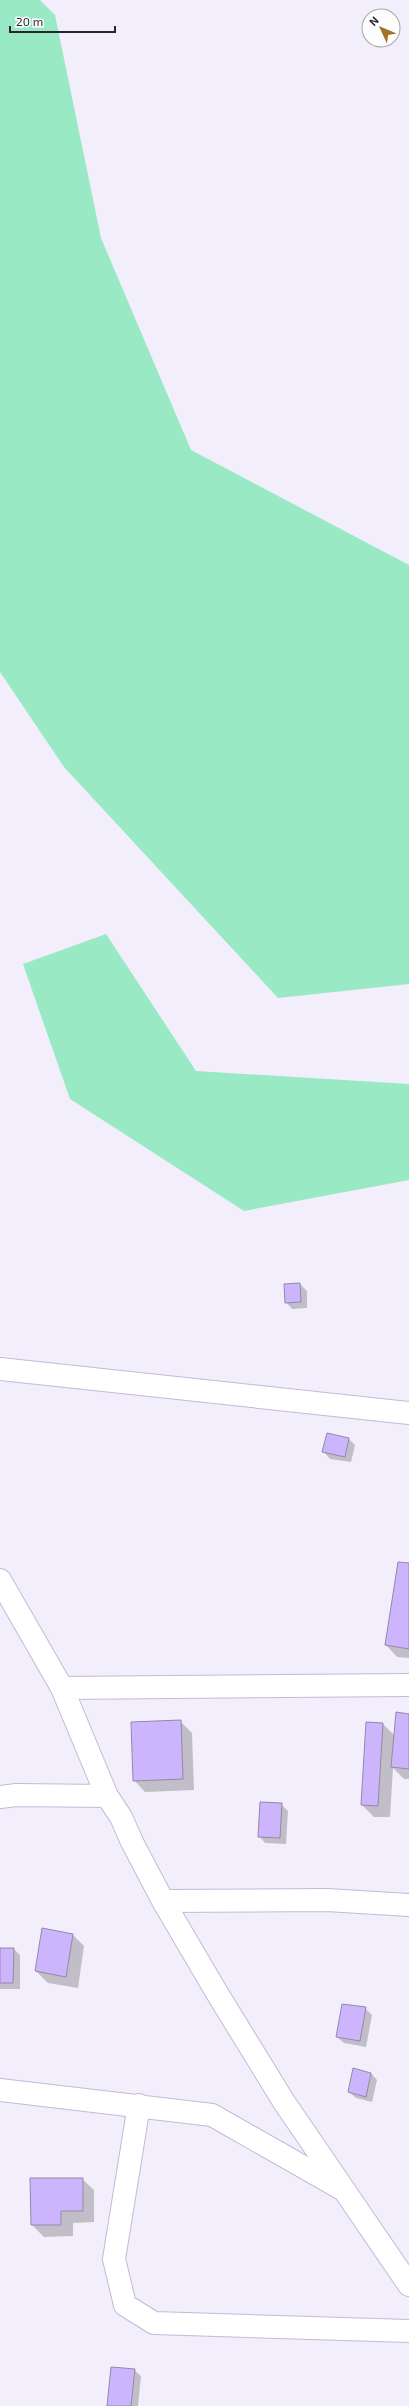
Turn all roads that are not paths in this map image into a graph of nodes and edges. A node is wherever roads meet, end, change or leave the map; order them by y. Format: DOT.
graph roads {
  1 [pos="0,1369"];
  2 [pos="409,1413"];
  3 [pos="0,1580"];
  4 [pos="409,1685"];
  5 [pos="62,1688"];
  6 [pos="107,1796"];
  7 [pos="0,1797"];
  8 [pos="163,1901"];
  9 [pos="409,1905"];
  10 [pos="0,2090"];
  11 [pos="139,2105"];
  12 [pos="348,2192"];
  13 [pos="409,2285"];
  14 [pos="409,2331"];
  1 -- 2 [label="street"];
  3 -- 5 [label="street"];
  4 -- 5 [label="street"];
  5 -- 6 [label="street"];
  6 -- 7 [label="street"];
  6 -- 8 [label="street"];
  8 -- 9 [label="street"];
  8 -- 12 [label="street"];
  10 -- 11 [label="street"];
  11 -- 12 [label="street"];
  11 -- 14 [label="street"];
  12 -- 13 [label="street"];
}
